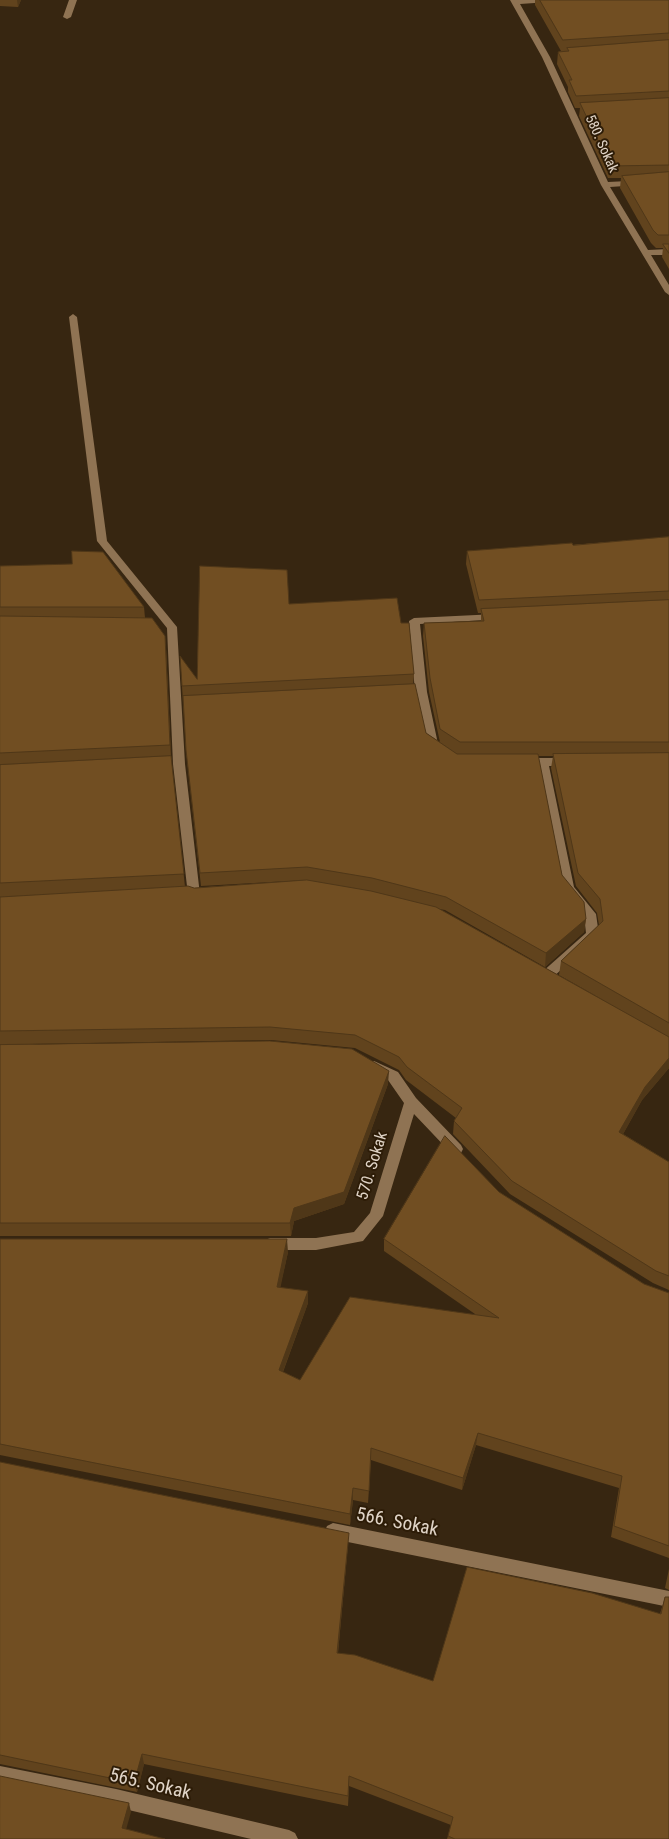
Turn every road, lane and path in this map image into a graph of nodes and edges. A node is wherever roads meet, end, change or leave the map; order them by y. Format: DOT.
graph roads {
  1 [pos="73,0"];
  2 [pos="549,0"];
  3 [pos="515,1"];
  4 [pos="67,17"];
  5 [pos="555,56"];
  6 [pos="546,57"];
  7 [pos="572,112"];
  8 [pos="582,112"];
  9 [pos="669,181"];
  10 [pos="605,185"];
  11 [pos="669,252"];
  12 [pos="647,253"];
  13 [pos="669,292"];
  14 [pos="73,317"];
  15 [pos="506,616"];
  16 [pos="153,627"];
  17 [pos="172,627"];
  18 [pos="449,757"];
  19 [pos="514,762"];
  20 [pos="543,762"];
  21 [pos="582,762"];
  22 [pos="194,895"];
  23 [pos="546,976"];
  24 [pos="362,1060"];
  25 [pos="411,1102"];
  26 [pos="464,1158"];
  27 [pos="257,1244"];
  28 [pos="318,1528"];
  29 [pos="669,1599"];
  30 [pos="0,1775"];
  31 [pos="289,1839"];
  1 -- 4 [label="street"];
  2 -- 3 [label="street"];
  3 -- 6 [label="street, 580. Sokak"];
  5 -- 6 [label="street"];
  6 -- 7 [label="street, 580. Sokak"];
  7 -- 8 [label="street"];
  7 -- 10 [label="street, 580. Sokak"];
  9 -- 10 [label="street"];
  10 -- 12 [label="street, 580. Sokak"];
  11 -- 12 [label="street"];
  12 -- 13 [label="street, 580. Sokak"];
  14 -- 17 [label="street"];
  15 -- 18 [label="street"];
  16 -- 17 [label="street"];
  17 -- 22 [label="street"];
  19 -- 20 [label="street"];
  20 -- 21 [label="street"];
  20 -- 23 [label="street"];
  24 -- 25 [label="street"];
  25 -- 26 [label="street"];
  25 -- 27 [label="street, 570. Sokak"];
  28 -- 29 [label="street, 566. Sokak"];
  30 -- 31 [label="street, 565. Sokak"];
}
